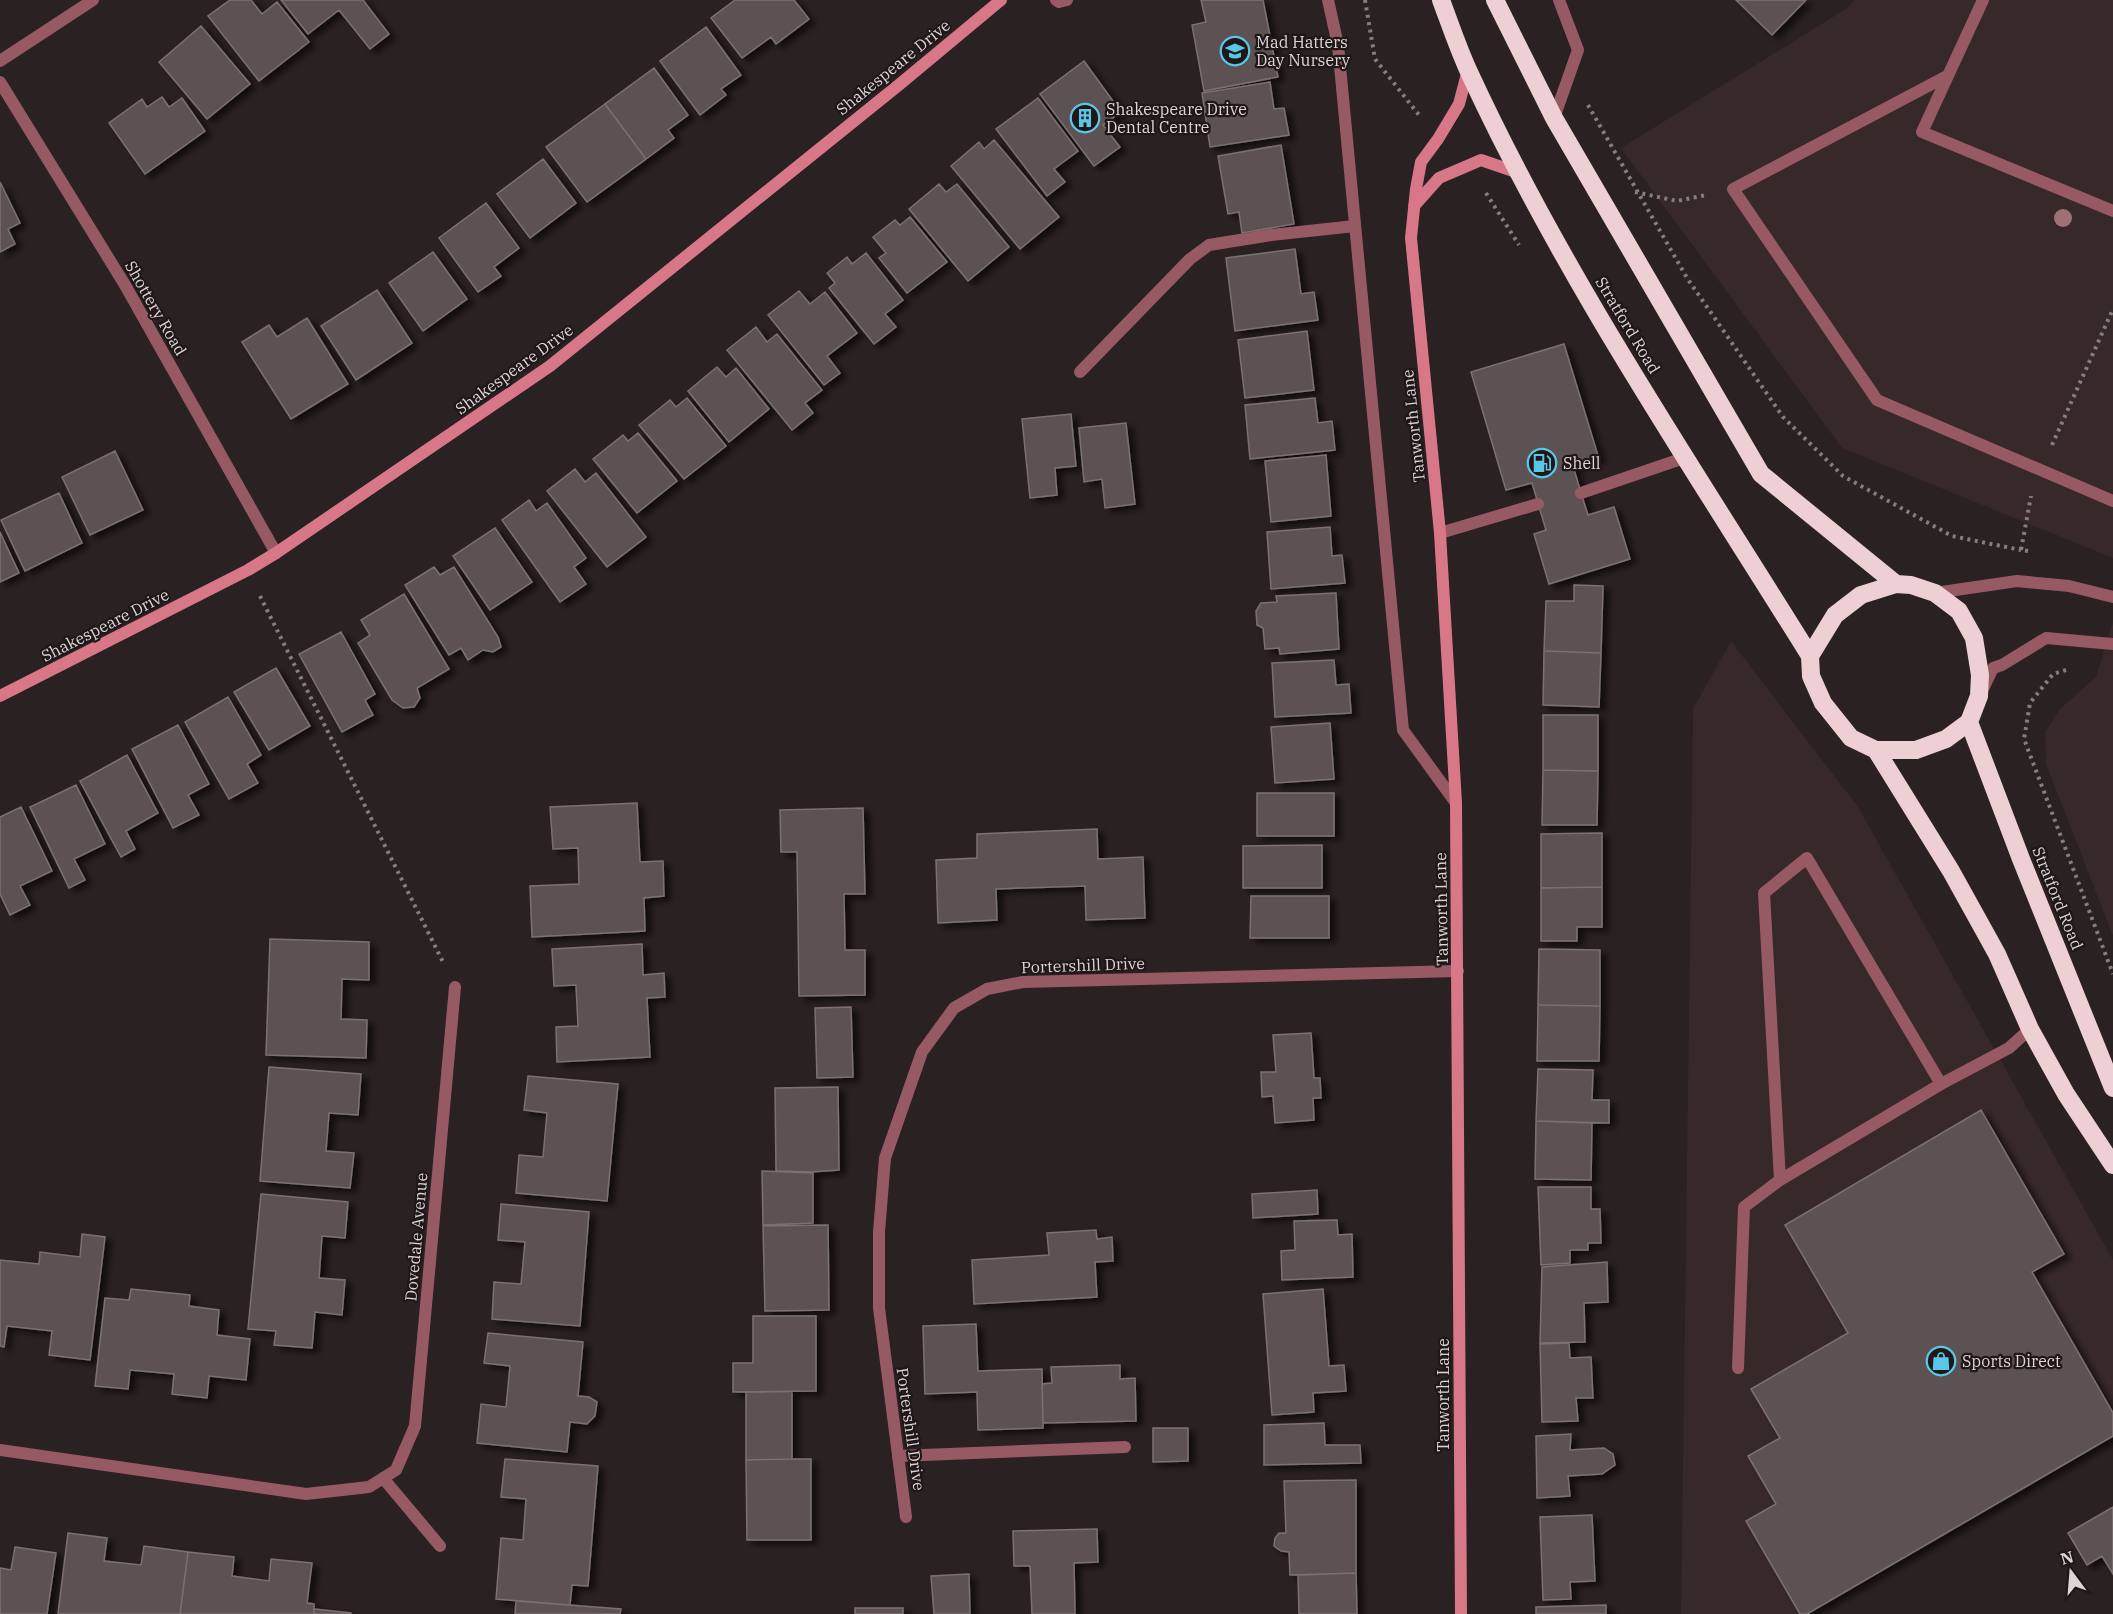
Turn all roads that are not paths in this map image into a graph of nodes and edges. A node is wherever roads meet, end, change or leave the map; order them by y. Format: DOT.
graph roads {
  1 [pos="93,0"];
  2 [pos="1001,0"];
  3 [pos="1056,0"];
  4 [pos="1067,0"];
  5 [pos="1328,0"];
  6 [pos="1441,0"];
  7 [pos="1495,0"];
  8 [pos="1559,0"];
  9 [pos="1983,0"];
  10 [pos="0,61"];
  11 [pos="1468,70"];
  12 [pos="1947,76"];
  13 [pos="0,82"];
  14 [pos="1554,118"];
  15 [pos="1519,173"];
  16 [pos="1414,206"];
  17 [pos="2113,211"];
  18 [pos="1355,226"];
  19 [pos="1080,372"];
  20 [pos="1687,457"];
  21 [pos="1581,493"];
  22 [pos="2113,501"];
  23 [pos="1538,504"];
  24 [pos="1440,533"];
  25 [pos="276,553"];
  26 [pos="1896,584"];
  27 [pos="1935,592"];
  28 [pos="2113,597"];
  29 [pos="2113,644"];
  30 [pos="1810,656"];
  31 [pos="0,696"];
  32 [pos="1979,696"];
  33 [pos="1969,722"];
  34 [pos="1876,750"];
  35 [pos="1456,803"];
  36 [pos="1458,971"];
  37 [pos="455,987"];
  38 [pos="2030,1029"];
  39 [pos="1941,1084"];
  40 [pos="2113,1088"];
  41 [pos="2113,1165"];
  42 [pos="1780,1180"];
  43 [pos="1738,1368"];
  44 [pos="1125,1447"];
  45 [pos="0,1450"];
  46 [pos="898,1456"];
  47 [pos="383,1478"];
  48 [pos="906,1517"];
  49 [pos="440,1546"];
  50 [pos="1461,1614"];
  1 -- 10 [label="street"];
  2 -- 25 [label="street, Shakespeare Drive"];
  3 -- 4 [label="street"];
  5 -- 18 [label="street"];
  6 -- 11 [label="highway, Stratford Road"];
  7 -- 14 [label="highway"];
  8 -- 14 [label="street"];
  9 -- 12 [label="street"];
  11 -- 15 [label="highway, Stratford Road"];
  11 -- 16 [label="street, Tanworth Lane"];
  12 -- 17 [label="street"];
  12 -- 22 [label="street"];
  13 -- 25 [label="street, Shottery Road"];
  14 -- 26 [label="highway"];
  15 -- 16 [label="street"];
  15 -- 20 [label="highway, Stratford Road"];
  16 -- 24 [label="street, Tanworth Lane"];
  18 -- 19 [label="street"];
  18 -- 35 [label="street"];
  20 -- 21 [label="street"];
  20 -- 30 [label="highway, Stratford Road"];
  23 -- 24 [label="street"];
  24 -- 35 [label="street, Tanworth Lane"];
  25 -- 31 [label="street, Shakespeare Drive"];
  26 -- 27 [label="highway"];
  26 -- 30 [label="highway"];
  27 -- 28 [label="street"];
  27 -- 32 [label="highway"];
  29 -- 32 [label="street"];
  30 -- 34 [label="highway, Stratford Road"];
  32 -- 33 [label="highway"];
  33 -- 34 [label="highway, Stratford Road"];
  33 -- 40 [label="highway, Stratford Road"];
  34 -- 38 [label="highway"];
  35 -- 36 [label="street, Tanworth Lane"];
  36 -- 46 [label="street, Portershill Drive"];
  36 -- 50 [label="street, Tanworth Lane"];
  37 -- 47 [label="street, Dovedale Avenue"];
  38 -- 39 [label="street"];
  38 -- 41 [label="highway"];
  39 -- 42 [label="street"];
  39 -- 42 [label="street"];
  42 -- 43 [label="street"];
  44 -- 46 [label="street"];
  45 -- 47 [label="street, Dovedale Avenue"];
  46 -- 48 [label="street, Portershill Drive"];
  47 -- 49 [label="street"];
}
